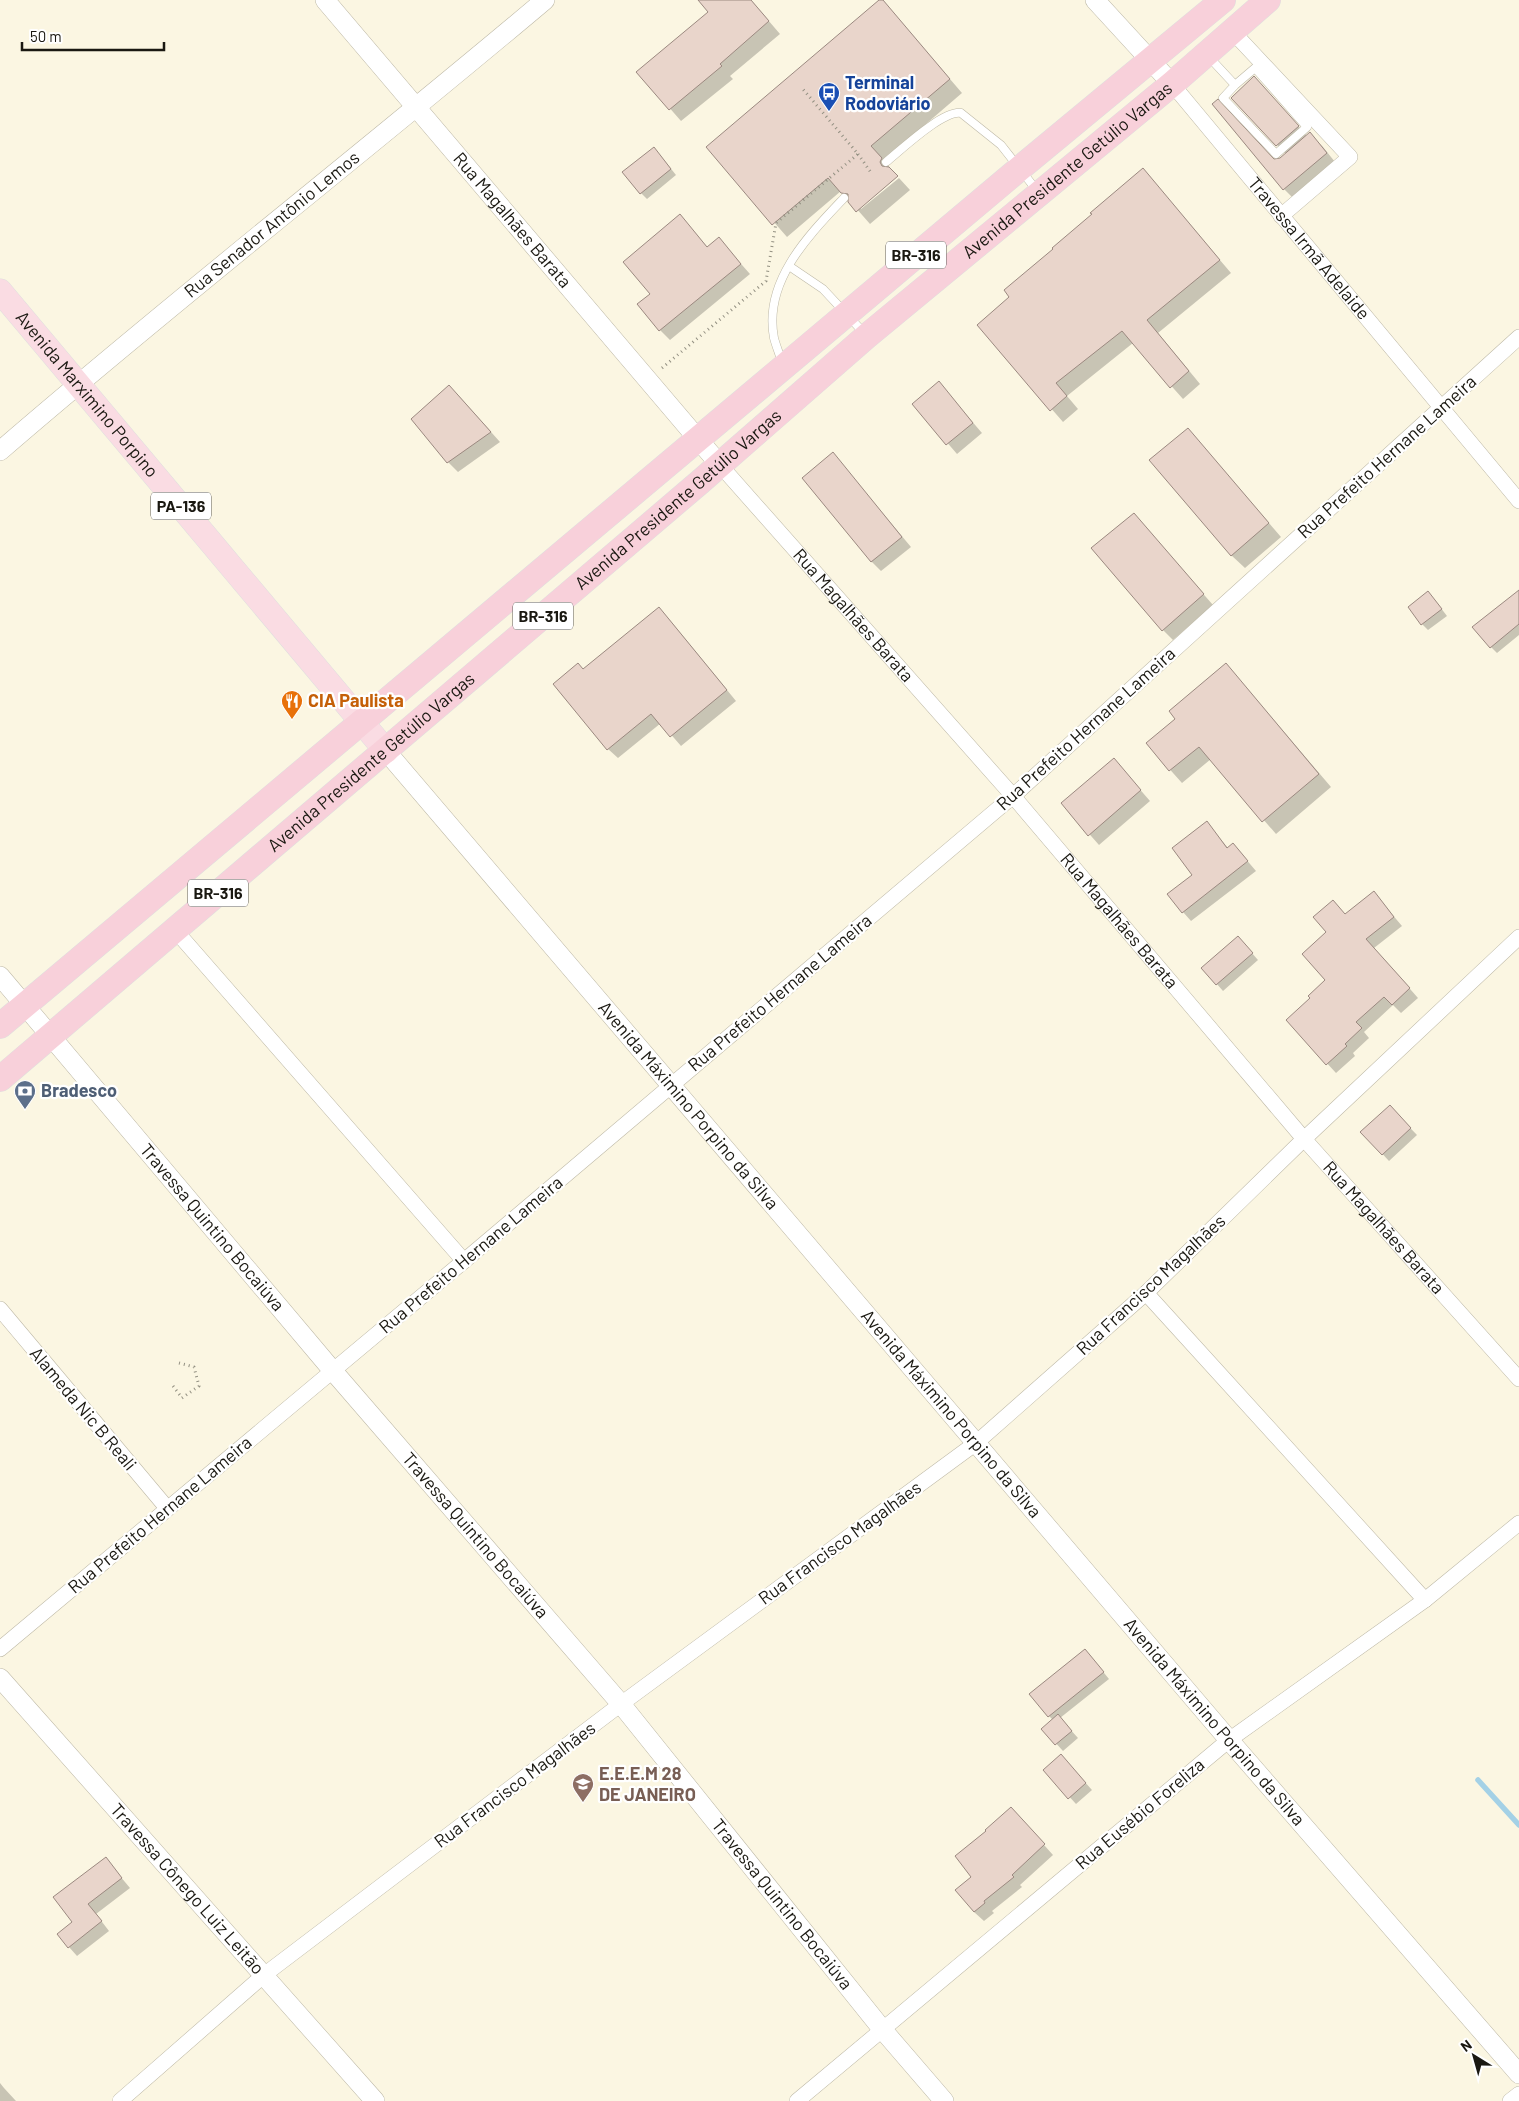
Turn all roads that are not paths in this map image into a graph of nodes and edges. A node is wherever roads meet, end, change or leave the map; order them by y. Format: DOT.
graph roads {
  1 [pos="325,0"];
  2 [pos="545,0"];
  3 [pos="1095,0"];
  4 [pos="1223,0"];
  5 [pos="1268,0"];
  6 [pos="1232,31"];
  7 [pos="1206,54"];
  8 [pos="1150,60"];
  9 [pos="1172,84"];
  10 [pos="1235,85"];
  11 [pos="417,107"];
  12 [pos="886,162"];
  13 [pos="1019,168"];
  14 [pos="1039,193"];
  15 [pos="844,198"];
  16 [pos="1282,216"];
  17 [pos="789,266"];
  18 [pos="0,291"];
  19 [pos="847,313"];
  20 [pos="867,336"];
  21 [pos="1519,337"];
  22 [pos="784,367"];
  23 [pos="79,383"];
  24 [pos="1441,407"];
  25 [pos="698,439"];
  26 [pos="0,451"];
  27 [pos="720,465"];
  28 [pos="1519,501"];
  29 [pos="362,722"];
  30 [pos="386,750"];
  31 [pos="1013,796"];
  32 [pos="175,930"];
  33 [pos="1519,937"];
  34 [pos="0,976"];
  35 [pos="25,1005"];
  36 [pos="0,1026"];
  37 [pos="51,1036"];
  38 [pos="0,1079"];
  39 [pos="672,1084"];
  40 [pos="1304,1139"];
  41 [pos="464,1261"];
  42 [pos="1146,1294"];
  43 [pos="0,1309"];
  44 [pos="333,1371"];
  45 [pos="1519,1379"];
  46 [pos="976,1443"];
  47 [pos="167,1508"];
  48 [pos="1519,1523"];
  49 [pos="1425,1600"];
  50 [pos="0,1649"];
  51 [pos="0,1678"];
  52 [pos="622,1704"];
  53 [pos="1229,1740"];
  54 [pos="264,1974"];
  55 [pos="882,2029"];
  56 [pos="1519,2074"];
  57 [pos="1519,2094"];
  58 [pos="120,2101"];
  59 [pos="375,2101"];
  60 [pos="796,2101"];
  61 [pos="944,2101"];
  62 [pos="1510,2101"];
  1 -- 11 [label="street, Rua Magalhães Barata"];
  2 -- 11 [label="street, Rua Senador Antônio Lemos"];
  3 -- 8 [label="street, Travessa Irmã Adelaide"];
  4 -- 8 [label="highway, Avenida Presidente Getúlio Vargas / BR-316"];
  5 -- 6 [label="highway, Avenida Presidente Getúlio Vargas / BR-316"];
  6 -- 7 [label="highway, Avenida Presidente Getúlio Vargas / BR-316"];
  6 -- 16 [label="street"];
  7 -- 9 [label="highway, Avenida Presidente Getúlio Vargas / BR-316"];
  7 -- 10 [label="lane"];
  8 -- 9 [label="street, Travessa Irmã Adelaide"];
  8 -- 13 [label="highway, Avenida Presidente Getúlio Vargas / BR-316"];
  9 -- 14 [label="highway, Avenida Presidente Getúlio Vargas / BR-316"];
  9 -- 16 [label="street, Travessa Irmã Adelaide"];
  10 -- 10 [label="lane"];
  11 -- 23 [label="street, Rua Senador Antônio Lemos"];
  11 -- 25 [label="street, Rua Magalhães Barata"];
  12 -- 13 [label="lane"];
  13 -- 14 [label="lane"];
  13 -- 19 [label="highway, Avenida Presidente Getúlio Vargas / BR-316"];
  14 -- 20 [label="highway, Avenida Presidente Getúlio Vargas / BR-316"];
  15 -- 17 [label="lane"];
  16 -- 24 [label="street, Travessa Irmã Adelaide"];
  17 -- 19 [label="lane"];
  17 -- 22 [label="lane"];
  18 -- 23 [label="main road, Avenida Marximino Porpino / PA-136"];
  19 -- 20 [label="lane"];
  19 -- 22 [label="highway, Avenida Presidente Getúlio Vargas / BR-316"];
  20 -- 27 [label="highway, Avenida Presidente Getúlio Vargas / BR-316"];
  21 -- 24 [label="street, Rua Prefeito Hernane Lameira"];
  22 -- 25 [label="highway, Avenida Presidente Getúlio Vargas / BR-316"];
  23 -- 26 [label="street, Rua Senador Antônio Lemos"];
  23 -- 29 [label="main road, Avenida Marximino Porpino / PA-136"];
  24 -- 28 [label="street, Travessa Irmã Adelaide"];
  24 -- 31 [label="street, Rua Prefeito Hernane Lameira"];
  25 -- 27 [label="street, Rua Magalhães Barata"];
  25 -- 29 [label="highway, Avenida Presidente Getúlio Vargas / BR-316"];
  27 -- 30 [label="highway, Avenida Presidente Getúlio Vargas / BR-316"];
  27 -- 31 [label="street, Rua Magalhães Barata"];
  29 -- 30 [label="main road, Avenida Marximino Porpino / PA-136"];
  29 -- 35 [label="highway, Avenida Presidente Getúlio Vargas / BR-316"];
  30 -- 32 [label="highway, Avenida Presidente Getúlio Vargas / BR-316"];
  30 -- 39 [label="street, Avenida Máximino Porpino da Silva"];
  31 -- 39 [label="street, Rua Prefeito Hernane Lameira"];
  31 -- 40 [label="street, Rua Magalhães Barata"];
  32 -- 37 [label="highway, Avenida Presidente Getúlio Vargas / BR-316"];
  32 -- 41 [label="street"];
  33 -- 40 [label="street, Rua Francisco Magalhães"];
  34 -- 35 [label="street, Travessa Quintino Bocaiúva"];
  35 -- 36 [label="highway, Avenida Presidente Getúlio Vargas / BR-316"];
  35 -- 37 [label="street, Travessa Quintino Bocaiúva"];
  37 -- 38 [label="highway, Avenida Presidente Getúlio Vargas / BR-316"];
  37 -- 44 [label="street, Travessa Quintino Bocaiúva"];
  39 -- 41 [label="street, Rua Prefeito Hernane Lameira"];
  39 -- 46 [label="street, Avenida Máximino Porpino da Silva"];
  40 -- 42 [label="street, Rua Francisco Magalhães"];
  40 -- 45 [label="street, Rua Magalhães Barata"];
  41 -- 44 [label="street, Rua Prefeito Hernane Lameira"];
  42 -- 46 [label="street, Rua Francisco Magalhães"];
  42 -- 49 [label="street"];
  43 -- 47 [label="street, Alameda Nic B Reali"];
  44 -- 47 [label="street, Rua Prefeito Hernane Lameira"];
  44 -- 52 [label="street, Travessa Quintino Bocaiúva"];
  46 -- 52 [label="street, Rua Francisco Magalhães"];
  46 -- 53 [label="street, Avenida Máximino Porpino da Silva"];
  47 -- 50 [label="street, Rua Prefeito Hernane Lameira"];
  48 -- 49 [label="street, Rua Eusébio Foreliza"];
  49 -- 53 [label="street, Rua Eusébio Foreliza"];
  51 -- 54 [label="street, Travessa Cônego Luiz Leitão"];
  52 -- 54 [label="street, Rua Francisco Magalhães"];
  52 -- 55 [label="street, Travessa Quintino Bocaiúva"];
  53 -- 55 [label="street, Rua Eusébio Foreliza"];
  53 -- 56 [label="street, Avenida Máximino Porpino da Silva"];
  54 -- 58 [label="street, Rua Francisco Magalhães"];
  54 -- 59 [label="street, Travessa Cônego Luiz Leitão"];
  55 -- 60 [label="street, Rua Eusébio Foreliza"];
  55 -- 61 [label="street, Travessa Quintino Bocaiúva"];
  57 -- 62 [label="street"];
}
